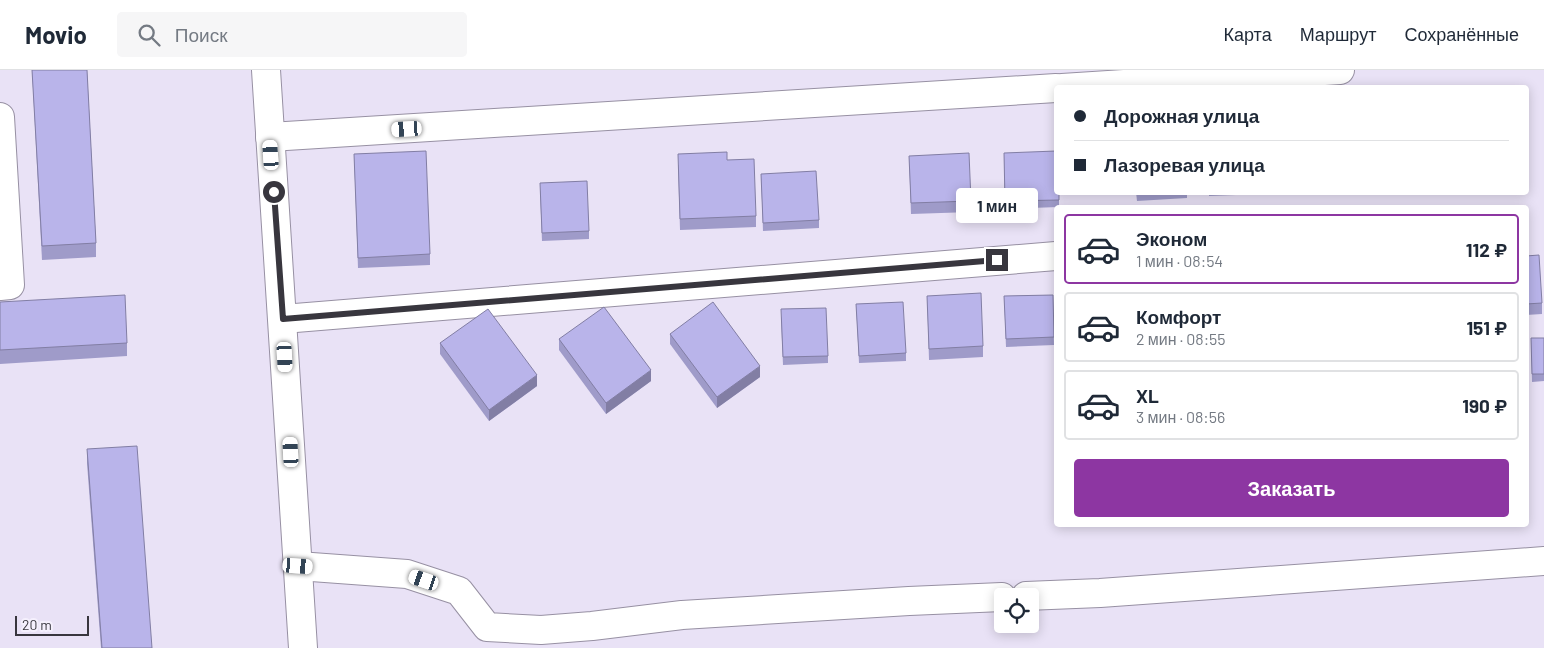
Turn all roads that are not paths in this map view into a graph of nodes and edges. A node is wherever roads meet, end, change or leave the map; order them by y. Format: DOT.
graph roads {
  1 [pos="266,70"];
  2 [pos="1340,70"];
  3 [pos="1108,85"];
  4 [pos="1054,88"];
  5 [pos="0,117"];
  6 [pos="270,137"];
  7 [pos="1054,256"];
  8 [pos="0,286"];
  9 [pos="283,319"];
  10 [pos="1544,561"];
  11 [pos="298,566"];
  12 [pos="1039,595"];
  13 [pos="994,597"];
  14 [pos="303,648"];
  1 -- 6 [label="street"];
  2 -- 3 [label="street"];
  4 -- 6 [label="street"];
  5 -- 8 [label="street"];
  6 -- 9 [label="street"];
  7 -- 9 [label="street"];
  9 -- 11 [label="street"];
  10 -- 12 [label="street"];
  11 -- 13 [label="street"];
  11 -- 14 [label="street"];
}
